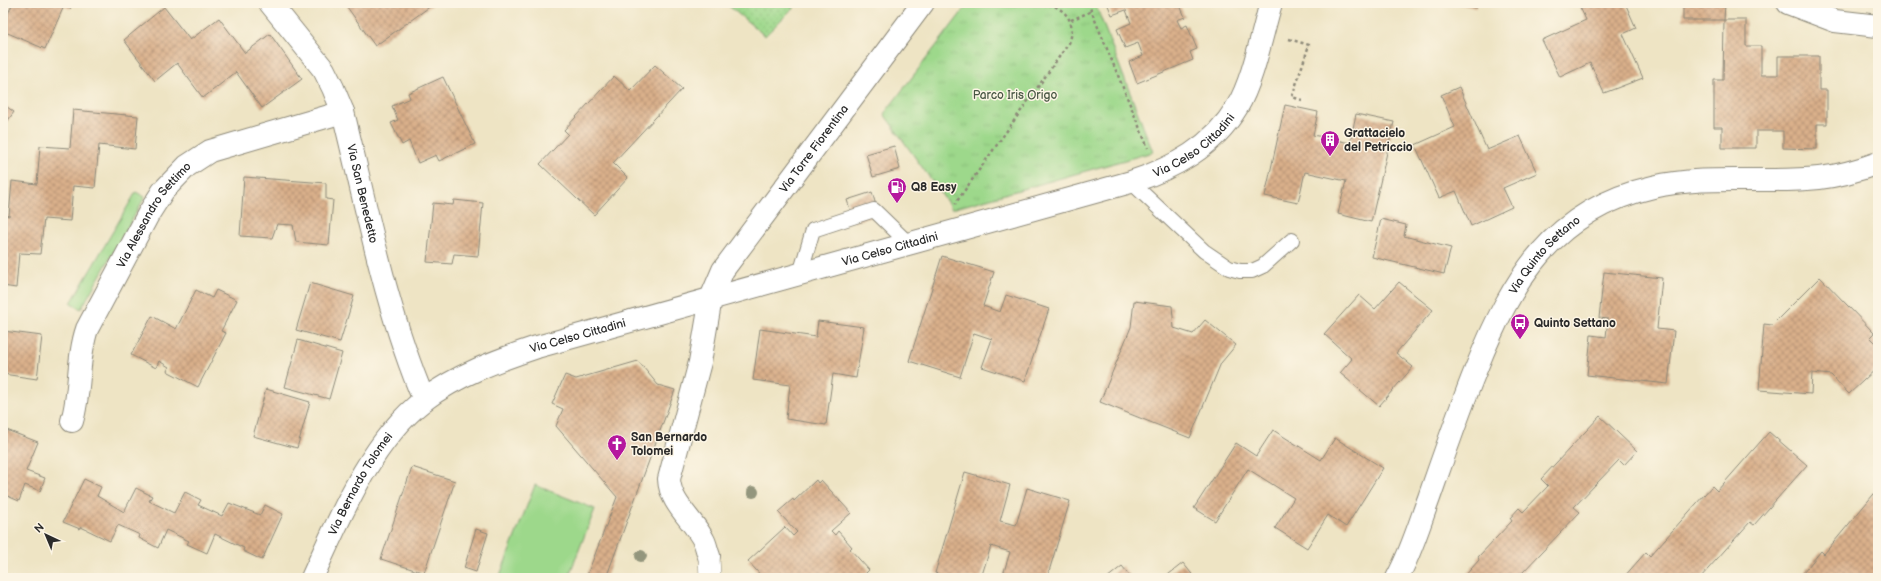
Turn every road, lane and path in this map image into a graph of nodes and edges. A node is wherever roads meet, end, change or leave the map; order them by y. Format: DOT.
graph roads {
  1 [pos="270,3"];
  2 [pos="932,3"];
  3 [pos="1088,3"];
  4 [pos="1271,3"];
  5 [pos="1788,3"];
  6 [pos="1092,11"];
  7 [pos="1071,20"];
  8 [pos="1878,26"];
  9 [pos="1289,39"];
  10 [pos="1302,100"];
  11 [pos="343,112"];
  12 [pos="1148,149"];
  13 [pos="1878,164"];
  14 [pos="1131,182"];
  15 [pos="942,234"];
  16 [pos="1292,240"];
  17 [pos="908,243"];
  18 [pos="800,274"];
  19 [pos="710,298"];
  20 [pos="424,400"];
  21 [pos="72,421"];
  22 [pos="709,556"];
  23 [pos="312,578"];
  24 [pos="710,578"];
  25 [pos="1397,578"];
  1 -- 11 [label="street, Via San Benedetto"];
  2 -- 7 [label="path"];
  2 -- 19 [label="street, Via Torre Fiorentina"];
  3 -- 6 [label="path"];
  4 -- 14 [label="street, Via Celso Cittadini"];
  5 -- 8 [label="street"];
  6 -- 7 [label="path"];
  6 -- 12 [label="path"];
  7 -- 15 [label="path"];
  9 -- 10 [label="path"];
  11 -- 20 [label="street, Via San Benedetto"];
  11 -- 21 [label="street, Via Alessandro Settimo"];
  13 -- 25 [label="street, Via Quinto Settano"];
  14 -- 15 [label="street, Via Celso Cittadini"];
  14 -- 16 [label="lane"];
  15 -- 17 [label="street, Via Celso Cittadini"];
  17 -- 18 [label="street, Via Celso Cittadini"];
  17 -- 18 [label="lane"];
  18 -- 19 [label="street, Via Celso Cittadini"];
  19 -- 20 [label="street, Via Celso Cittadini"];
  19 -- 22 [label="street, Via Torre Fiorentina"];
  20 -- 23 [label="street, Via Bernardo Tolomei"];
  22 -- 24 [label="street"];
}
